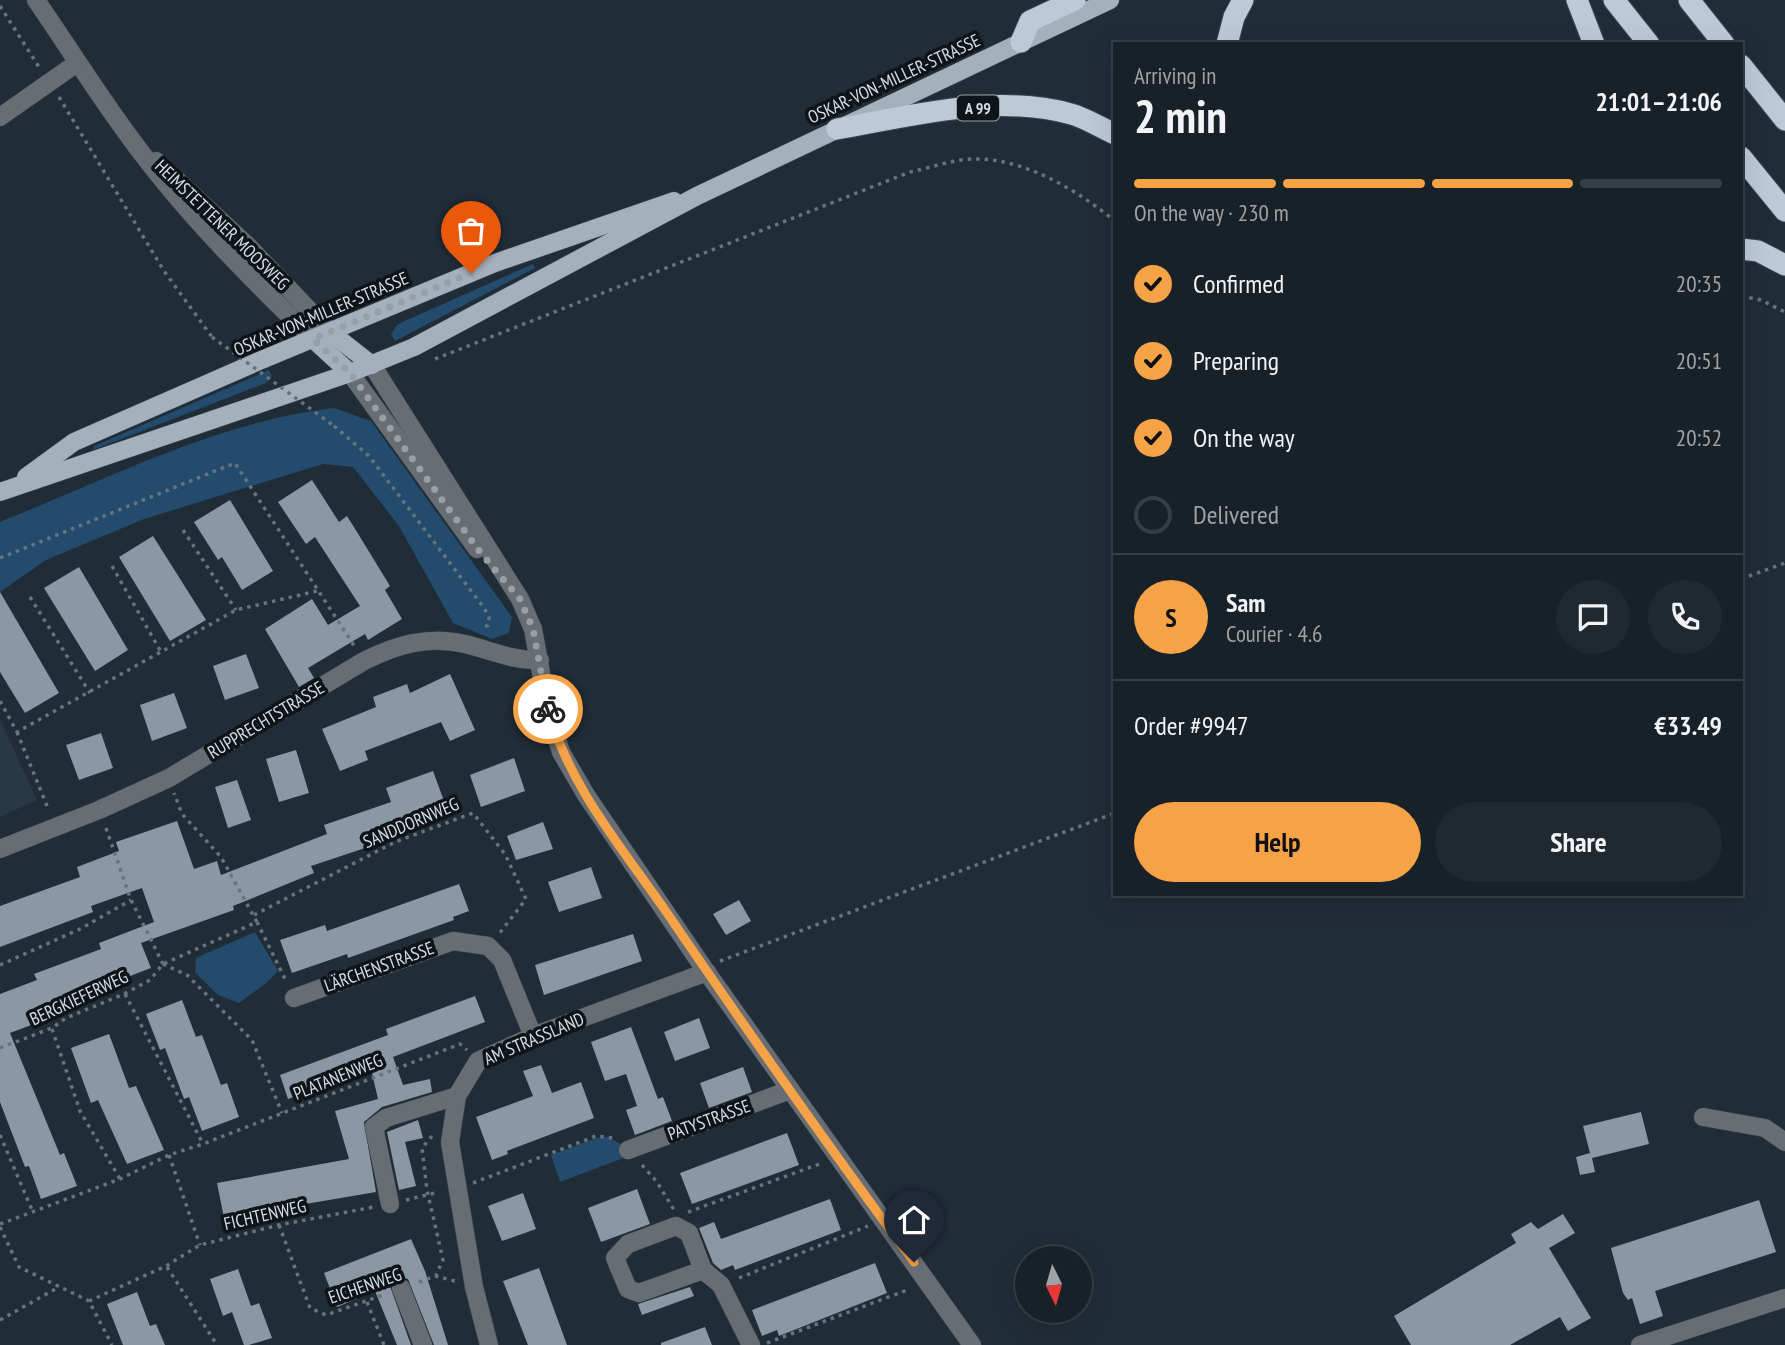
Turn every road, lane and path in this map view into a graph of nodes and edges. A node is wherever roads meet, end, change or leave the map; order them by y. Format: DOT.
graph roads {
  1 [pos="36,0"];
  2 [pos="1075,0"];
  3 [pos="1110,0"];
  4 [pos="1243,0"];
  5 [pos="1577,0"];
  6 [pos="1614,0"];
  7 [pos="1689,0"];
  8 [pos="0,6"];
  9 [pos="1021,42"];
  10 [pos="1228,42"];
  11 [pos="1593,42"];
  12 [pos="1648,42"];
  13 [pos="1722,42"];
  14 [pos="77,62"];
  15 [pos="1743,68"];
  16 [pos="49,82"];
  17 [pos="0,117"];
  18 [pos="1785,120"];
  19 [pos="837,129"];
  20 [pos="1113,133"];
  21 [pos="142,150"];
  22 [pos="1743,159"];
  23 [pos="697,196"];
  24 [pos="1785,211"];
  25 [pos="1113,219"];
  26 [pos="1743,249"];
  27 [pos="1785,265"];
  28 [pos="1743,296"];
  29 [pos="1785,312"];
  30 [pos="330,332"];
  31 [pos="313,339"];
  32 [pos="430,361"];
  33 [pos="372,365"];
  34 [pos="350,373"];
  35 [pos="7,489"];
  36 [pos="183,530"];
  37 [pos="0,558"];
  38 [pos="1785,563"];
  39 [pos="112,566"];
  40 [pos="1743,578"];
  41 [pos="318,591"];
  42 [pos="30,597"];
  43 [pos="520,599"];
  44 [pos="236,611"];
  45 [pos="445,642"];
  46 [pos="161,652"];
  47 [pos="540,660"];
  48 [pos="364,661"];
  49 [pos="90,693"];
  50 [pos="0,701"];
  51 [pos="17,732"];
  52 [pos="169,778"];
  53 [pos="100,810"];
  54 [pos="1113,814"];
  55 [pos="55,827"];
  56 [pos="0,849"];
  57 [pos="131,900"];
  58 [pos="254,915"];
  59 [pos="257,922"];
  60 [pos="488,946"];
  61 [pos="0,964"];
  62 [pos="163,964"];
  63 [pos="705,970"];
  64 [pos="124,993"];
  65 [pos="294,998"];
  66 [pos="52,1028"];
  67 [pos="533,1036"];
  68 [pos="0,1048"];
  69 [pos="478,1061"];
  70 [pos="790,1090"];
  71 [pos="449,1098"];
  72 [pos="282,1114"];
  73 [pos="1703,1117"];
  74 [pos="0,1135"];
  75 [pos="1785,1142"];
  76 [pos="203,1144"];
  77 [pos="628,1150"];
  78 [pos="169,1154"];
  79 [pos="838,1157"];
  80 [pos="120,1179"];
  81 [pos="457,1188"];
  82 [pos="428,1195"];
  83 [pos="390,1204"];
  84 [pos="32,1210"];
  85 [pos="883,1220"];
  86 [pos="279,1225"];
  87 [pos="0,1226"];
  88 [pos="200,1245"];
  89 [pos="166,1266"];
  90 [pos="703,1270"];
  91 [pos="435,1276"];
  92 [pos="929,1282"];
  93 [pos="721,1285"];
  94 [pos="60,1287"];
  95 [pos="474,1287"];
  96 [pos="401,1288"];
  97 [pos="1785,1298"];
  98 [pos="89,1301"];
  99 [pos="367,1302"];
  100 [pos="0,1320"];
  101 [pos="111,1345"];
  102 [pos="217,1345"];
  103 [pos="384,1345"];
  104 [pos="423,1345"];
  105 [pos="489,1345"];
  106 [pos="751,1345"];
  107 [pos="762,1345"];
  108 [pos="972,1345"];
  109 [pos="1640,1345"];
  1 -- 14 [label="street, HEIMSTETTENER MOOSWEG"];
  2 -- 9 [label="highway"];
  3 -- 9 [label="main road, OSKAR-VON-MILLER-STRASSE"];
  4 -- 10 [label="highway"];
  5 -- 11 [label="highway"];
  6 -- 12 [label="highway"];
  7 -- 13 [label="highway"];
  8 -- 16 [label="path"];
  9 -- 19 [label="main road, OSKAR-VON-MILLER-STRASSE"];
  14 -- 16 [label="street"];
  14 -- 21 [label="street, HEIMSTETTENER MOOSWEG"];
  15 -- 18 [label="highway"];
  16 -- 17 [label="street"];
  16 -- 45 [label="path, bridge"];
  19 -- 20 [label="highway, A 99"];
  19 -- 23 [label="main road, OSKAR-VON-MILLER-STRASSE"];
  21 -- 30 [label="street, HEIMSTETTENER MOOSWEG"];
  21 -- 31 [label="street, HEIMSTETTENER MOOSWEG"];
  22 -- 24 [label="highway"];
  23 -- 30 [label="main road, OSKAR-VON-MILLER-STRASSE"];
  23 -- 33 [label="main road, OSKAR-VON-MILLER-STRASSE"];
  25 -- 32 [label="path"];
  26 -- 27 [label="highway"];
  28 -- 29 [label="path"];
  30 -- 31 [label="main road, OSKAR-VON-MILLER-STRASSE"];
  30 -- 33 [label="main road"];
  31 -- 34 [label="main road"];
  31 -- 35 [label="main road, OSKAR-VON-MILLER-STRASSE"];
  33 -- 34 [label="main road, OSKAR-VON-MILLER-STRASSE"];
  33 -- 43 [label="street"];
  34 -- 35 [label="main road, OSKAR-VON-MILLER-STRASSE"];
  34 -- 43 [label="street"];
  36 -- 44 [label="path"];
  37 -- 41 [label="path"];
  38 -- 40 [label="path"];
  39 -- 46 [label="path"];
  41 -- 44 [label="path"];
  41 -- 48 [label="path"];
  42 -- 49 [label="path"];
  43 -- 47 [label="street"];
  44 -- 46 [label="path"];
  45 -- 47 [label="street, RUPPRECHTSTRASSE"];
  45 -- 48 [label="street, RUPPRECHTSTRASSE"];
  46 -- 49 [label="path"];
  47 -- 63 [label="street"];
  48 -- 52 [label="street, RUPPRECHTSTRASSE"];
  49 -- 51 [label="path"];
  50 -- 51 [label="path"];
  51 -- 55 [label="path"];
  52 -- 53 [label="street, RUPPRECHTSTRASSE"];
  52 -- 58 [label="path"];
  53 -- 55 [label="street, RUPPRECHTSTRASSE"];
  53 -- 57 [label="path"];
  54 -- 63 [label="path"];
  55 -- 56 [label="street, RUPPRECHTSTRASSE"];
  57 -- 61 [label="path"];
  57 -- 62 [label="path"];
  58 -- 59 [label="path"];
  58 -- 60 [label="path, SANDDORNWEG"];
  59 -- 62 [label="path, BERGKIEFERWEG"];
  59 -- 65 [label="path"];
  60 -- 65 [label="street, LÄRCHENSTRASSE"];
  60 -- 67 [label="street"];
  62 -- 64 [label="path, BERGKIEFERWEG"];
  62 -- 72 [label="path"];
  63 -- 67 [label="street, AM STRASSLAND"];
  63 -- 70 [label="street"];
  64 -- 66 [label="path, BERGKIEFERWEG"];
  64 -- 76 [label="path"];
  66 -- 68 [label="path, BERGKIEFERWEG"];
  66 -- 80 [label="path"];
  67 -- 69 [label="street, AM STRASSLAND"];
  69 -- 71 [label="street, AM STRASSLAND"];
  69 -- 72 [label="path, PLATANENWEG"];
  70 -- 77 [label="street, PATYSTRASSE"];
  70 -- 79 [label="street"];
  71 -- 81 [label="street, AM STRASSLAND"];
  71 -- 82 [label="path"];
  71 -- 83 [label="street"];
  72 -- 76 [label="path, PLATANENWEG"];
  73 -- 75 [label="street"];
  74 -- 84 [label="path"];
  76 -- 78 [label="path, PLATANENWEG"];
  77 -- 79 [label="path"];
  77 -- 81 [label="path, FICHTENWEG"];
  78 -- 80 [label="path, PLATANENWEG"];
  78 -- 88 [label="path"];
  79 -- 85 [label="street"];
  80 -- 84 [label="path, PLATANENWEG"];
  81 -- 82 [label="path, FICHTENWEG"];
  81 -- 95 [label="street, AM STRASSLAND"];
  82 -- 83 [label="path, FICHTENWEG"];
  82 -- 91 [label="path"];
  83 -- 86 [label="path, FICHTENWEG"];
  84 -- 87 [label="path, PLATANENWEG"];
  85 -- 92 [label="street"];
  85 -- 93 [label="path"];
  86 -- 88 [label="path, FICHTENWEG"];
  86 -- 99 [label="path, EICHENWEG"];
  87 -- 94 [label="path"];
  88 -- 89 [label="path, FICHTENWEG"];
  89 -- 98 [label="path, FICHTENWEG"];
  89 -- 102 [label="path"];
  90 -- 90 [label="street"];
  90 -- 93 [label="street"];
  91 -- 95 [label="path"];
  91 -- 96 [label="path, EICHENWEG"];
  92 -- 107 [label="path"];
  92 -- 108 [label="street"];
  93 -- 106 [label="street"];
  94 -- 98 [label="path"];
  94 -- 100 [label="path"];
  95 -- 105 [label="street, AM STRASSLAND"];
  96 -- 99 [label="path, EICHENWEG"];
  96 -- 104 [label="street"];
  97 -- 109 [label="street"];
  98 -- 101 [label="path"];
  99 -- 103 [label="path"];
}
